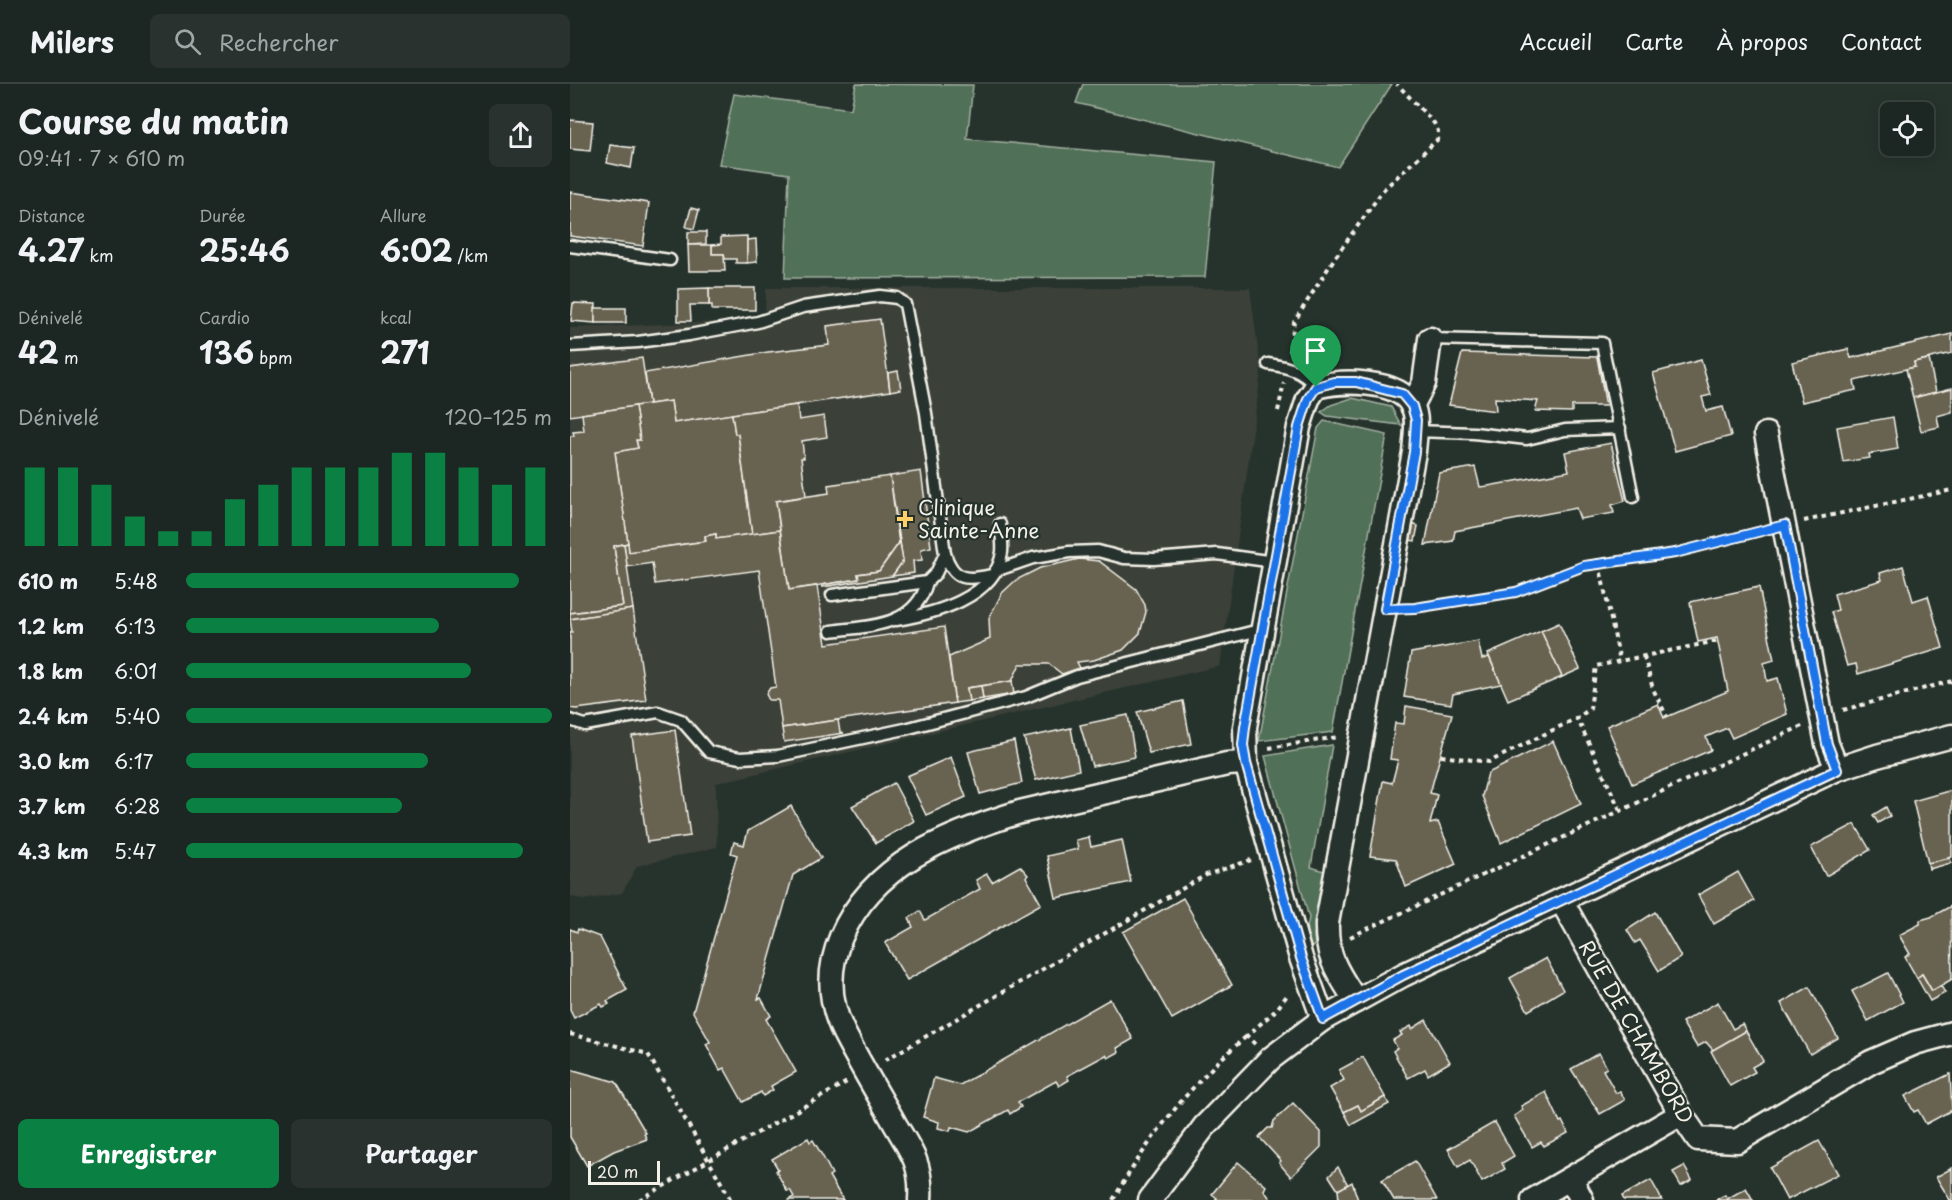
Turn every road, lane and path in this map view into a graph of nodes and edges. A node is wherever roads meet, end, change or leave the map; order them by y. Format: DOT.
graph roads {
  1 [pos="1397,84"];
  2 [pos="570,246"];
  3 [pos="670,260"];
  4 [pos="1430,339"];
  5 [pos="570,346"];
  6 [pos="1268,364"];
  7 [pos="1288,366"];
  8 [pos="1284,384"];
  9 [pos="1316,387"];
  10 [pos="1412,406"];
  11 [pos="1620,428"];
  12 [pos="1415,431"];
  13 [pos="1766,434"];
  14 [pos="1952,490"];
  15 [pos="1633,497"];
  16 [pos="1000,525"];
  17 [pos="1785,525"];
  18 [pos="945,554"];
  19 [pos="1274,562"];
  20 [pos="1599,564"];
  21 [pos="993,573"];
  22 [pos="927,582"];
  23 [pos="832,595"];
  24 [pos="1385,609"];
  25 [pos="896,620"];
  26 [pos="1263,629"];
  27 [pos="831,631"];
  28 [pos="1717,641"];
  29 [pos="1644,656"];
  30 [pos="1620,661"];
  31 [pos="1952,681"];
  32 [pos="1822,716"];
  33 [pos="1666,717"];
  34 [pos="1577,718"];
  35 [pos="571,722"];
  36 [pos="1952,736"];
  37 [pos="1361,741"];
  38 [pos="1441,756"];
  39 [pos="1245,758"];
  40 [pos="1837,770"];
  41 [pos="1620,810"];
  42 [pos="1253,860"];
  43 [pos="1561,900"];
  44 [pos="1342,940"];
  45 [pos="1356,1001"];
  46 [pos="1323,1019"];
  47 [pos="1952,1033"];
  48 [pos="570,1034"];
  49 [pos="1247,1036"];
  50 [pos="866,1071"];
  51 [pos="1681,1114"];
  52 [pos="708,1160"];
  53 [pos="1571,1179"];
  54 [pos="639,1200"];
  55 [pos="731,1200"];
  56 [pos="920,1200"];
  57 [pos="1113,1200"];
  58 [pos="1150,1200"];
  59 [pos="1533,1200"];
  60 [pos="1582,1200"];
  1 -- 7 [label="path"];
  2 -- 3 [label="lane"];
  4 -- 10 [label="street"];
  4 -- 11 [label="lane"];
  5 -- 18 [label="lane"];
  6 -- 7 [label="lane"];
  7 -- 8 [label="path"];
  7 -- 9 [label="lane"];
  9 -- 10 [label="street"];
  9 -- 19 [label="street"];
  10 -- 12 [label="street"];
  11 -- 12 [label="lane"];
  11 -- 15 [label="lane"];
  12 -- 24 [label="street"];
  13 -- 17 [label="street"];
  14 -- 17 [label="path"];
  16 -- 21 [label="lane"];
  17 -- 20 [label="path"];
  17 -- 32 [label="street"];
  18 -- 21 [label="lane"];
  18 -- 22 [label="lane"];
  19 -- 21 [label="lane"];
  19 -- 26 [label="street"];
  20 -- 24 [label="path"];
  20 -- 30 [label="path"];
  21 -- 25 [label="lane"];
  22 -- 23 [label="lane"];
  22 -- 25 [label="lane"];
  24 -- 37 [label="street"];
  25 -- 27 [label="lane"];
  26 -- 35 [label="lane"];
  26 -- 39 [label="street"];
  28 -- 29 [label="path"];
  29 -- 30 [label="path"];
  29 -- 33 [label="path"];
  30 -- 34 [label="path"];
  31 -- 32 [label="path"];
  32 -- 40 [label="street"];
  32 -- 41 [label="path"];
  34 -- 38 [label="path"];
  34 -- 41 [label="path"];
  36 -- 40 [label="street"];
  37 -- 39 [label="path"];
  37 -- 45 [label="street"];
  39 -- 46 [label="street"];
  39 -- 50 [label="street"];
  40 -- 43 [label="street"];
  41 -- 44 [label="path"];
  42 -- 50 [label="path"];
  43 -- 45 [label="street"];
  43 -- 51 [label="street, RUE DE CHAMBORD"];
  45 -- 46 [label="street"];
  46 -- 58 [label="street"];
  47 -- 51 [label="street, RUE DE CHAMBORD"];
  48 -- 52 [label="path"];
  49 -- 57 [label="path"];
  50 -- 52 [label="path"];
  50 -- 56 [label="street"];
  51 -- 53 [label="street"];
  52 -- 54 [label="path"];
  52 -- 55 [label="path"];
  53 -- 59 [label="street"];
  53 -- 60 [label="street"];
}
